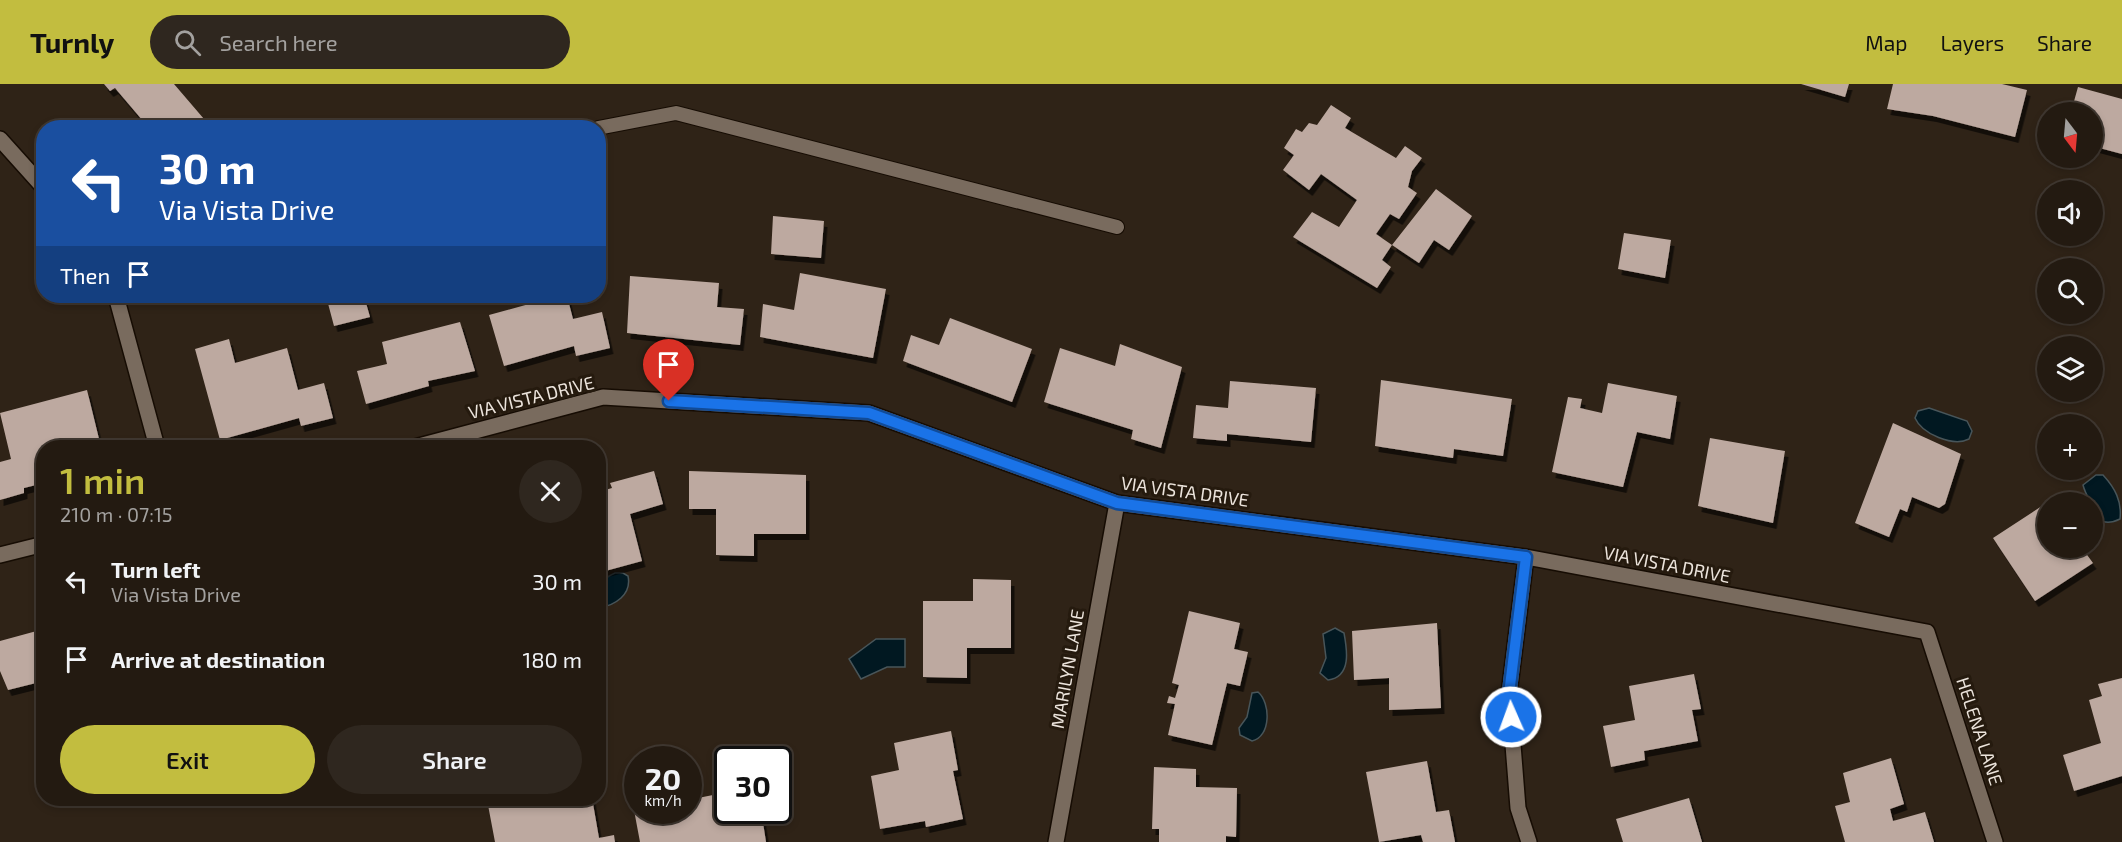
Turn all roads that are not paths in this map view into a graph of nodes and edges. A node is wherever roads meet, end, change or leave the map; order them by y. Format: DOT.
graph roads {
  1 [pos="606,126"];
  2 [pos="0,140"];
  3 [pos="36,179"];
  4 [pos="1117,227"];
  5 [pos="118,303"];
  6 [pos="155,440"];
  7 [pos="441,440"];
  8 [pos="1117,503"];
  9 [pos="36,546"];
  10 [pos="0,555"];
  11 [pos="1526,557"];
  12 [pos="1927,632"];
  13 [pos="1056,842"];
  14 [pos="1529,842"];
  15 [pos="1995,842"];
  1 -- 4 [label="lane"];
  2 -- 3 [label="street"];
  5 -- 6 [label="street"];
  7 -- 8 [label="street, VIA VISTA DRIVE"];
  8 -- 11 [label="street, VIA VISTA DRIVE"];
  8 -- 13 [label="street, MARILYN LANE"];
  9 -- 10 [label="street"];
  11 -- 12 [label="street, VIA VISTA DRIVE"];
  11 -- 14 [label="street"];
  12 -- 15 [label="street, HELENA LANE"];
}
